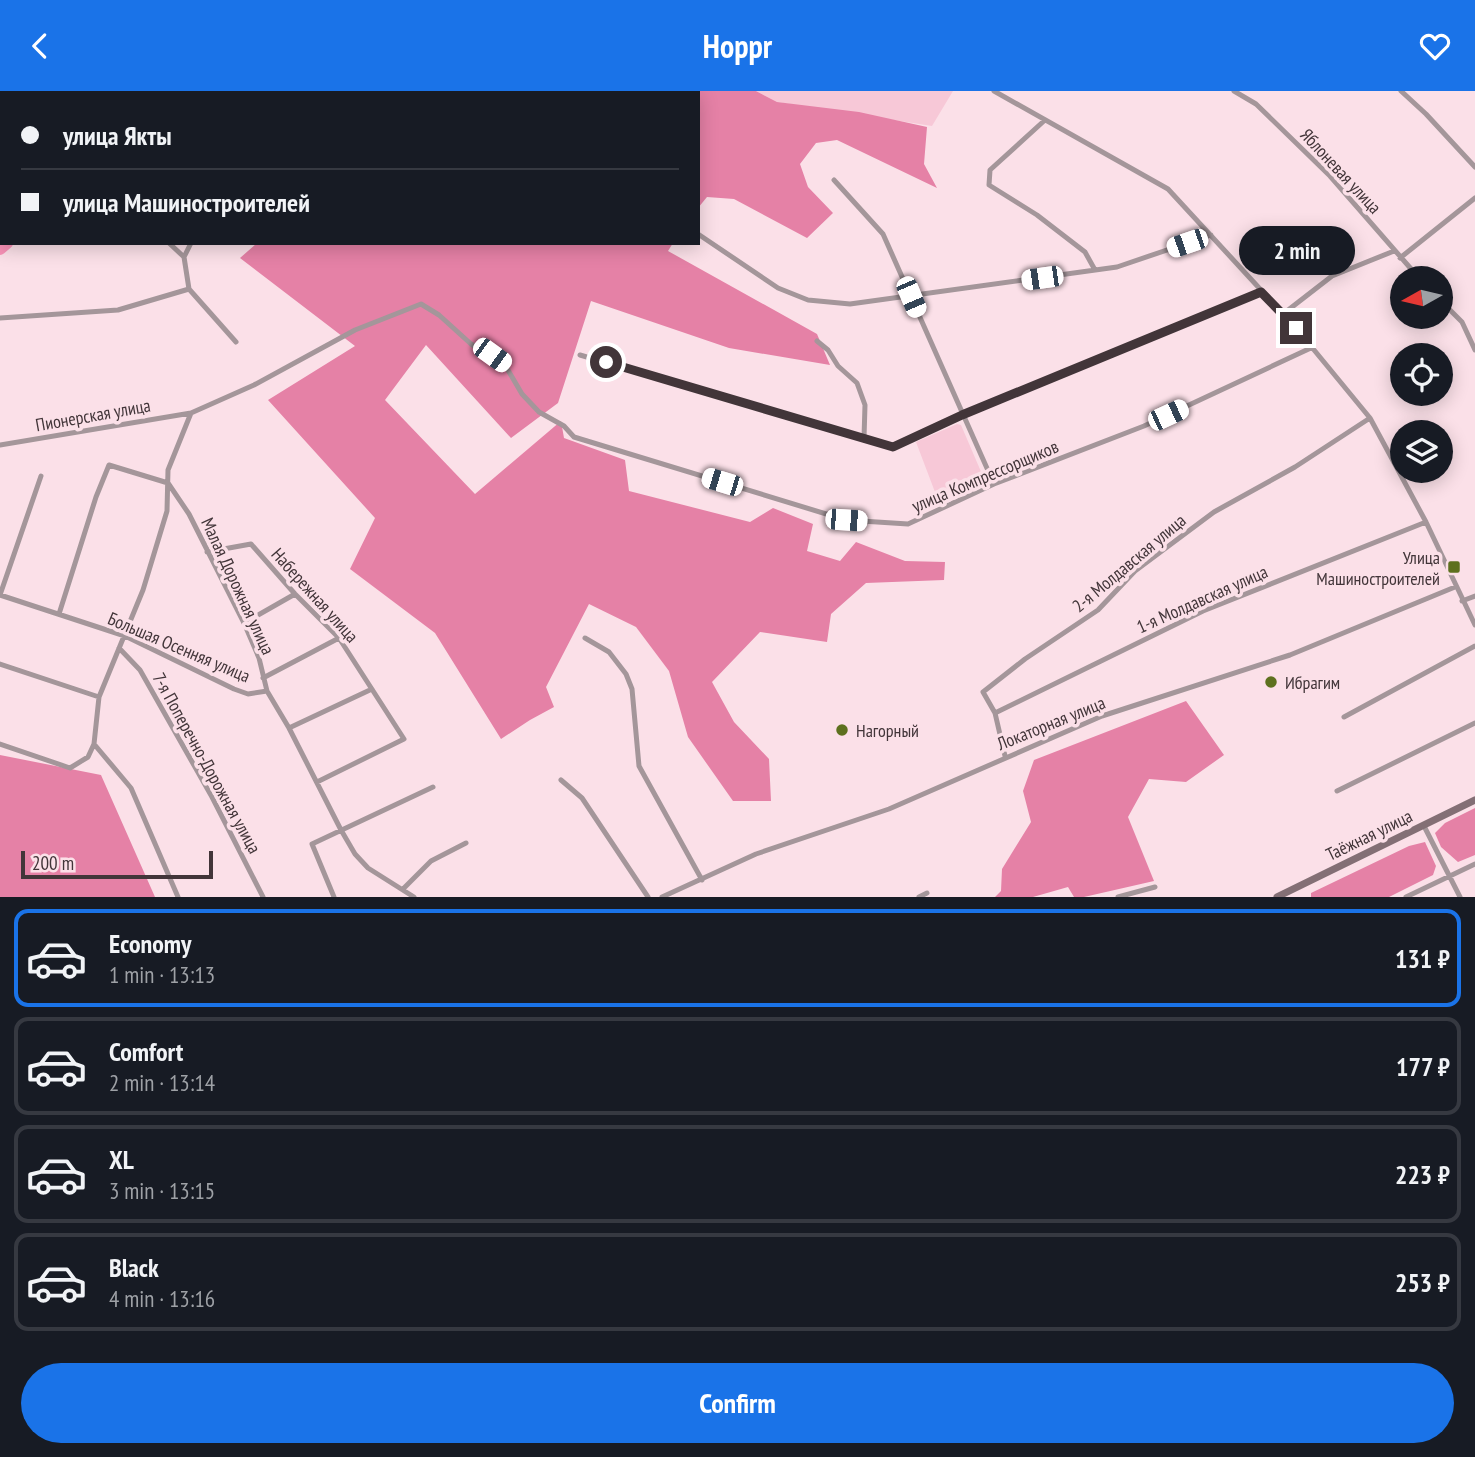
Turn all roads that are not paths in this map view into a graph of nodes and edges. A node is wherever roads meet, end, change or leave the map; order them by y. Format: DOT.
graph roads {
  1 [pos="994,91"];
  2 [pos="1234,91"];
  3 [pos="1401,91"];
  4 [pos="1045,120"];
  5 [pos="1475,167"];
  6 [pos="834,180"];
  7 [pos="1475,198"];
  8 [pos="700,235"];
  9 [pos="1211,235"];
  10 [pos="171,245"];
  11 [pos="190,245"];
  12 [pos="1394,251"];
  13 [pos="184,257"];
  14 [pos="1400,258"];
  15 [pos="1408,266"];
  16 [pos="1095,270"];
  17 [pos="189,289"];
  18 [pos="1261,292"];
  19 [pos="911,297"];
  20 [pos="1283,314"];
  21 [pos="1453,314"];
  22 [pos="0,318"];
  23 [pos="817,341"];
  24 [pos="236,342"];
  25 [pos="1313,347"];
  26 [pos="1475,350"];
  27 [pos="580,355"];
  28 [pos="191,413"];
  29 [pos="962,415"];
  30 [pos="1370,418"];
  31 [pos="864,439"];
  32 [pos="0,445"];
  33 [pos="41,476"];
  34 [pos="168,483"];
  35 [pos="994,484"];
  36 [pos="1426,522"];
  37 [pos="207,552"];
  38 [pos="1455,587"];
  39 [pos="295,594"];
  40 [pos="0,595"];
  41 [pos="1475,596"];
  42 [pos="1462,601"];
  43 [pos="59,614"];
  44 [pos="243,624"];
  45 [pos="1475,625"];
  46 [pos="125,636"];
  47 [pos="339,638"];
  48 [pos="585,638"];
  49 [pos="1475,646"];
  50 [pos="120,648"];
  51 [pos="0,664"];
  52 [pos="263,678"];
  53 [pos="372,689"];
  54 [pos="267,691"];
  55 [pos="99,697"];
  56 [pos="995,713"];
  57 [pos="1344,717"];
  58 [pos="1475,723"];
  59 [pos="289,728"];
  60 [pos="0,744"];
  61 [pos="94,744"];
  62 [pos="1005,756"];
  63 [pos="561,780"];
  64 [pos="317,782"];
  65 [pos="433,787"];
  66 [pos="1337,791"];
  67 [pos="1475,800"];
  68 [pos="1424,826"];
  69 [pos="341,830"];
  70 [pos="466,843"];
  71 [pos="1475,864"];
  72 [pos="1450,876"];
  73 [pos="702,880"];
  74 [pos="1155,887"];
  75 [pos="404,888"];
  76 [pos="927,893"];
  77 [pos="178,897"];
  78 [pos="263,897"];
  79 [pos="334,897"];
  80 [pos="414,897"];
  81 [pos="648,897"];
  82 [pos="662,897"];
  83 [pos="919,897"];
  84 [pos="1118,897"];
  85 [pos="1277,897"];
  86 [pos="1406,897"];
  87 [pos="1460,897"];
  1 -- 4 [label="street"];
  2 -- 12 [label="street, Яблоневая улица"];
  3 -- 5 [label="street"];
  4 -- 9 [label="street"];
  4 -- 16 [label="street"];
  6 -- 19 [label="street"];
  7 -- 14 [label="street"];
  8 -- 19 [label="street"];
  9 -- 16 [label="street"];
  9 -- 18 [label="street"];
  10 -- 13 [label="street"];
  11 -- 13 [label="street"];
  12 -- 14 [label="street, Яблоневая улица"];
  12 -- 20 [label="street"];
  13 -- 17 [label="street"];
  14 -- 15 [label="street, Яблоневая улица"];
  16 -- 19 [label="street"];
  17 -- 22 [label="street"];
  17 -- 24 [label="street"];
  18 -- 20 [label="street"];
  18 -- 29 [label="street"];
  19 -- 29 [label="street"];
  20 -- 25 [label="street"];
  21 -- 26 [label="street"];
  23 -- 31 [label="street"];
  25 -- 30 [label="street"];
  25 -- 35 [label="street, улица Компрессорщиков"];
  27 -- 31 [label="street"];
  28 -- 32 [label="street, Пионерская улица"];
  28 -- 34 [label="street"];
  28 -- 35 [label="street, улица Компрессорщиков"];
  29 -- 31 [label="street"];
  29 -- 35 [label="street"];
  30 -- 36 [label="street"];
  30 -- 56 [label="street, 2-я Молдавская улица"];
  33 -- 40 [label="street"];
  34 -- 37 [label="street, Малая Дорожная улица"];
  34 -- 43 [label="street"];
  34 -- 46 [label="street"];
  36 -- 38 [label="street"];
  36 -- 56 [label="street, 1-я Молдавская улица"];
  37 -- 39 [label="street, Набережная улица"];
  37 -- 44 [label="street, Малая Дорожная улица"];
  38 -- 42 [label="street"];
  38 -- 62 [label="street, Локаторная улица"];
  39 -- 44 [label="street"];
  39 -- 47 [label="street, Набережная улица"];
  40 -- 43 [label="street, Большая Осенняя улица"];
  41 -- 42 [label="street"];
  42 -- 45 [label="street"];
  43 -- 46 [label="street, Большая Осенняя улица"];
  44 -- 52 [label="street, Малая Дорожная улица"];
  46 -- 50 [label="street"];
  46 -- 54 [label="street, Большая Осенняя улица"];
  47 -- 52 [label="street"];
  47 -- 53 [label="street, Набережная улица"];
  48 -- 73 [label="street"];
  49 -- 57 [label="street"];
  50 -- 55 [label="street"];
  50 -- 78 [label="street, 7-я Поперечно-Дорожная улица"];
  51 -- 55 [label="street"];
  52 -- 54 [label="street, Малая Дорожная улица"];
  53 -- 59 [label="street"];
  53 -- 64 [label="street, Набережная улица"];
  54 -- 59 [label="street, Малая Дорожная улица"];
  55 -- 61 [label="street"];
  56 -- 62 [label="street"];
  58 -- 66 [label="street"];
  59 -- 64 [label="street, Малая Дорожная улица"];
  60 -- 61 [label="street"];
  61 -- 77 [label="street"];
  62 -- 73 [label="street, Локаторная улица"];
  63 -- 81 [label="street"];
  64 -- 69 [label="street, Малая Дорожная улица"];
  65 -- 69 [label="street"];
  67 -- 68 [label="street, Таёжная улица"];
  68 -- 72 [label="street"];
  68 -- 85 [label="street, Таёжная улица"];
  69 -- 75 [label="street, Малая Дорожная улица"];
  69 -- 79 [label="street"];
  70 -- 75 [label="street"];
  71 -- 72 [label="street"];
  72 -- 86 [label="street"];
  72 -- 87 [label="street"];
  73 -- 82 [label="street, Локаторная улица"];
  74 -- 84 [label="street"];
  75 -- 80 [label="street, Малая Дорожная улица"];
  76 -- 83 [label="street"];
}
